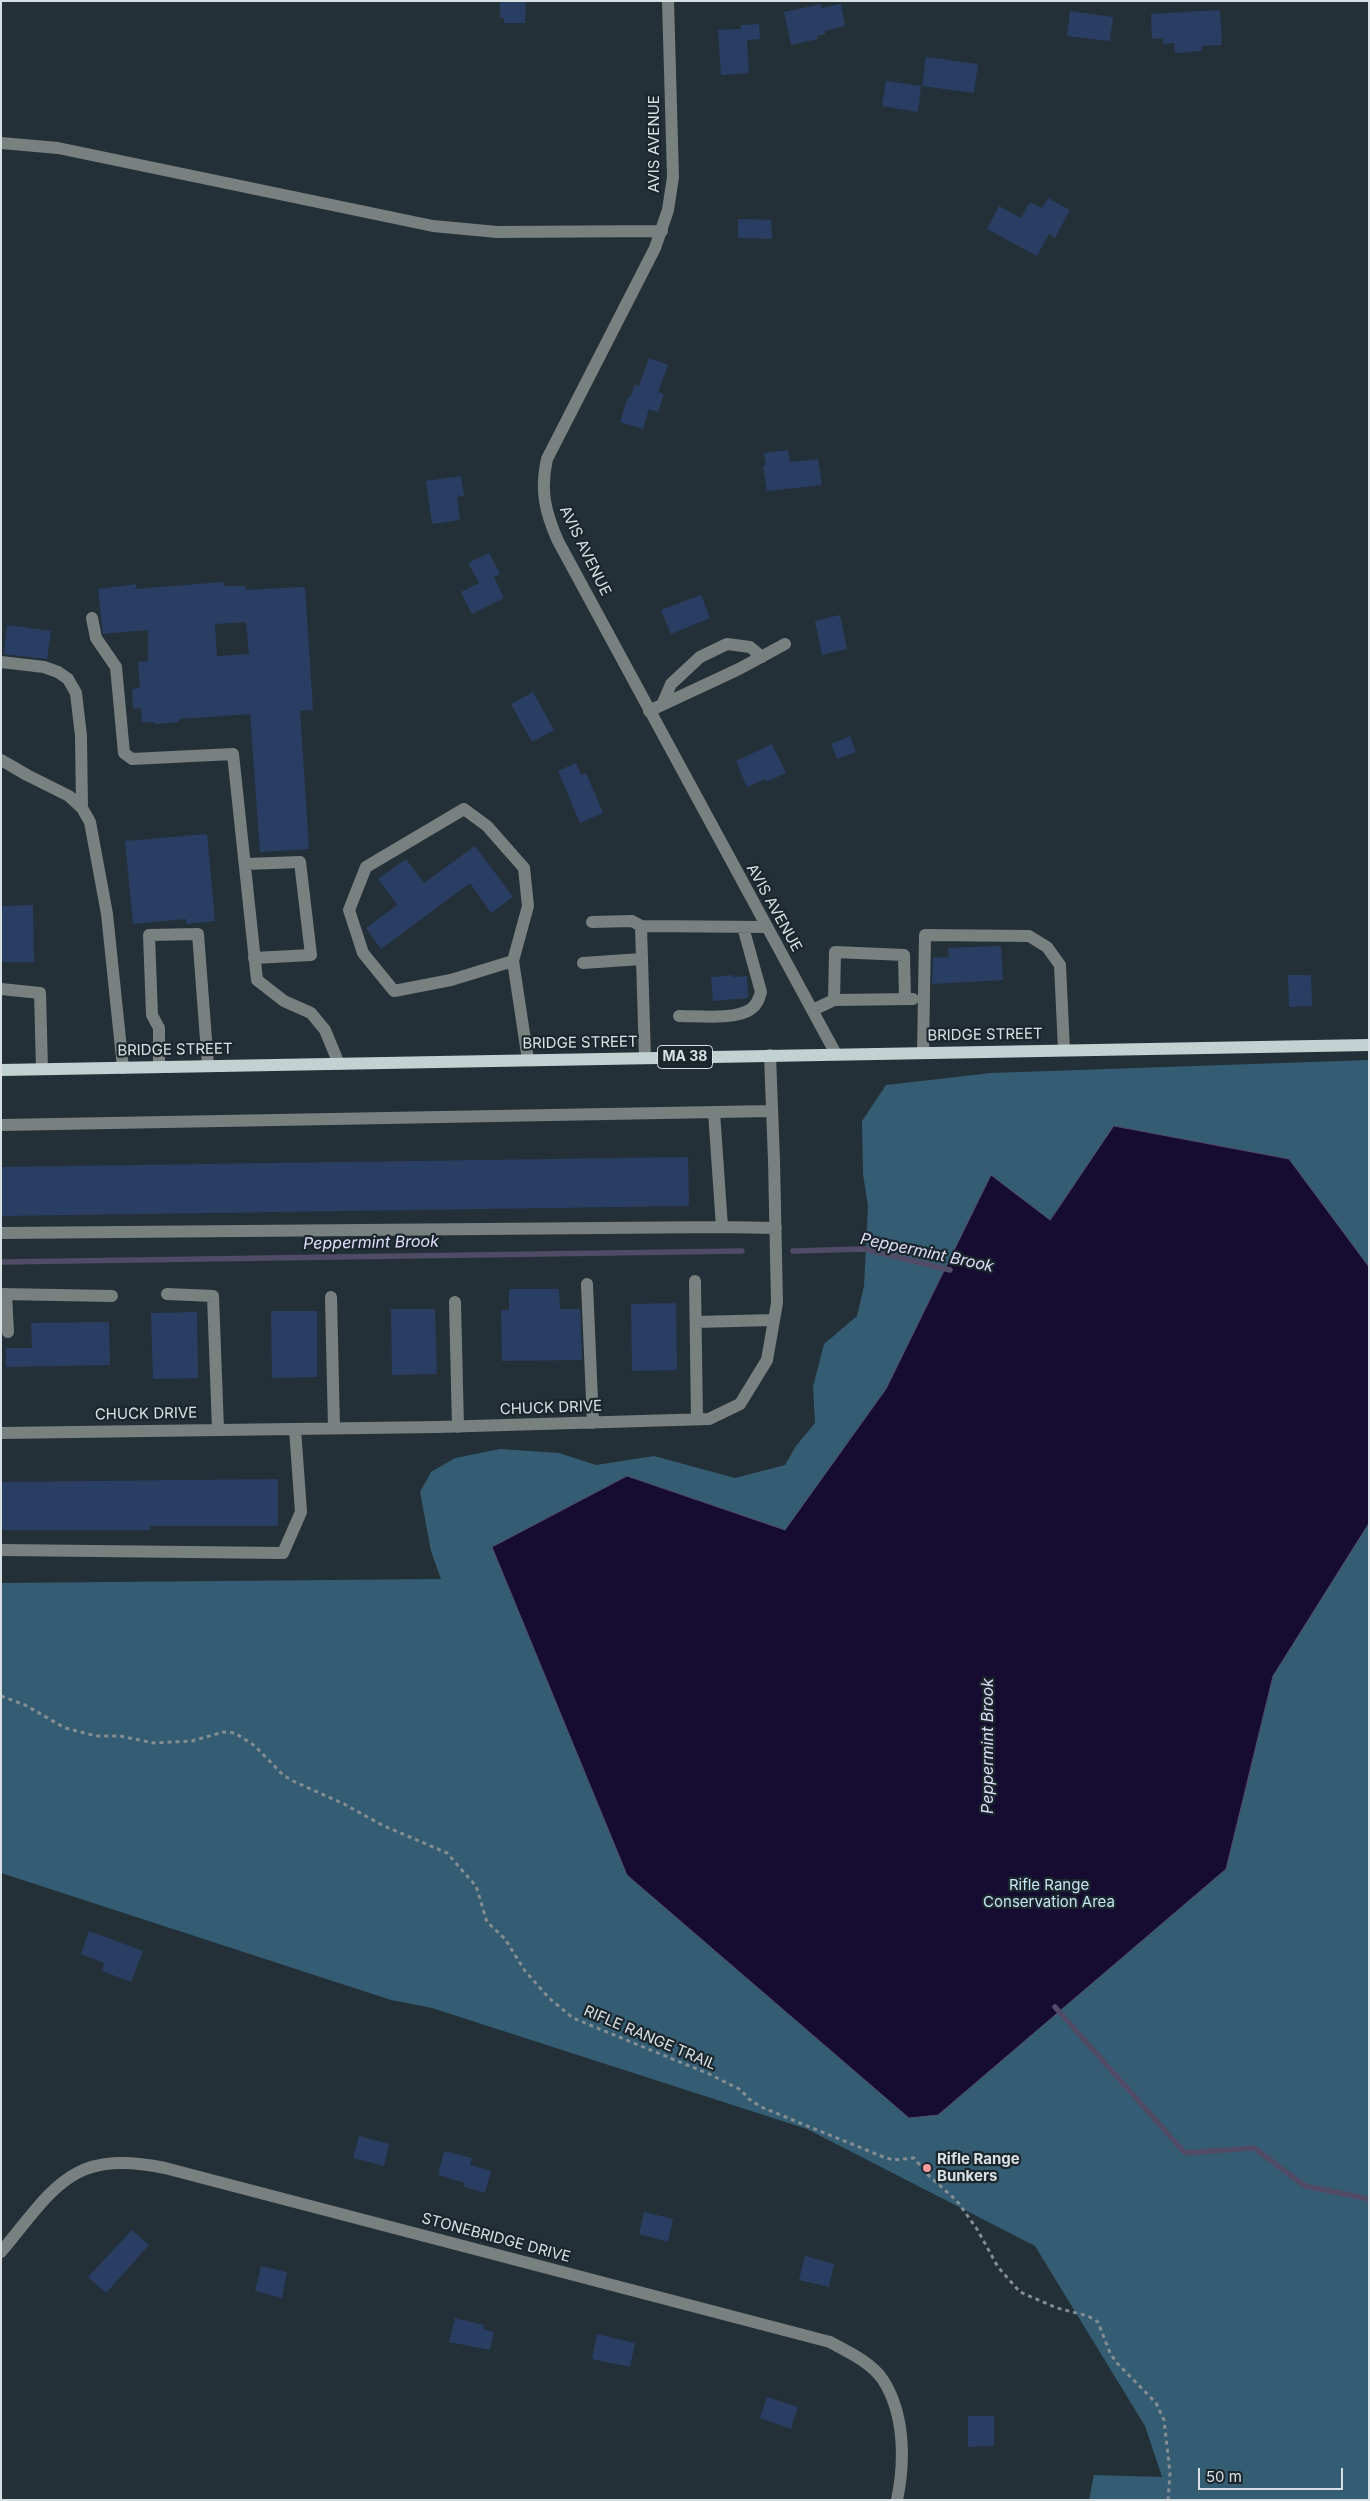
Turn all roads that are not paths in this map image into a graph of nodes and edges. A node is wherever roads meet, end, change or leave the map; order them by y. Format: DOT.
graph roads {
  1 [pos="668,1"];
  2 [pos="1,143"];
  3 [pos="662,231"];
  4 [pos="92,618"];
  5 [pos="785,644"];
  6 [pos="762,656"];
  7 [pos="1,662"];
  8 [pos="662,705"];
  9 [pos="649,711"];
  10 [pos="1,760"];
  11 [pos="82,808"];
  12 [pos="246,864"];
  13 [pos="592,922"];
  14 [pos="641,926"];
  15 [pos="765,926"];
  16 [pos="743,927"];
  17 [pos="254,958"];
  18 [pos="641,959"];
  19 [pos="514,961"];
  20 [pos="583,963"];
  21 [pos="1,989"];
  22 [pos="905,999"];
  23 [pos="924,999"];
  24 [pos="834,1000"];
  25 [pos="813,1010"];
  26 [pos="679,1016"];
  27 [pos="1369,1045"];
  28 [pos="1064,1050"];
  29 [pos="923,1053"];
  30 [pos="836,1054"];
  31 [pos="770,1055"];
  32 [pos="645,1058"];
  33 [pos="528,1060"];
  34 [pos="339,1064"];
  35 [pos="208,1066"];
  36 [pos="159,1067"];
  37 [pos="123,1068"];
  38 [pos="42,1069"];
  39 [pos="1,1070"];
  40 [pos="714,1112"];
  41 [pos="772,1112"];
  42 [pos="1,1125"];
  43 [pos="722,1227"];
  44 [pos="776,1228"];
  45 [pos="1,1232"];
  46 [pos="695,1281"];
  47 [pos="587,1284"];
  48 [pos="3,1294"];
  49 [pos="167,1294"];
  50 [pos="112,1296"];
  51 [pos="331,1297"];
  52 [pos="455,1302"];
  53 [pos="774,1320"];
  54 [pos="696,1322"];
  55 [pos="8,1332"];
  56 [pos="697,1420"];
  57 [pos="593,1423"];
  58 [pos="458,1427"];
  59 [pos="295,1428"];
  60 [pos="334,1428"];
  61 [pos="218,1429"];
  62 [pos="1,1433"];
  63 [pos="1,1550"];
  64 [pos="1,2252"];
  65 [pos="897,2500"];
  1 -- 3 [label="street, AVIS AVENUE"];
  2 -- 3 [label="street"];
  3 -- 9 [label="street, AVIS AVENUE"];
  4 -- 12 [label="street"];
  5 -- 6 [label="street"];
  6 -- 8 [label="street"];
  6 -- 8 [label="street"];
  7 -- 11 [label="street"];
  8 -- 9 [label="street"];
  9 -- 15 [label="street, AVIS AVENUE"];
  10 -- 11 [label="street"];
  11 -- 37 [label="street"];
  12 -- 17 [label="street"];
  12 -- 17 [label="street"];
  13 -- 14 [label="street"];
  14 -- 16 [label="street"];
  14 -- 18 [label="street"];
  15 -- 16 [label="street"];
  15 -- 25 [label="street, AVIS AVENUE"];
  16 -- 26 [label="street"];
  17 -- 34 [label="street"];
  18 -- 20 [label="street"];
  18 -- 32 [label="street"];
  19 -- 19 [label="street"];
  19 -- 33 [label="street"];
  21 -- 38 [label="street"];
  22 -- 23 [label="street"];
  22 -- 24 [label="street"];
  22 -- 24 [label="street"];
  23 -- 28 [label="street"];
  23 -- 29 [label="street"];
  24 -- 25 [label="street"];
  25 -- 30 [label="street, AVIS AVENUE"];
  27 -- 28 [label="main road, BRIDGE STREET / MA 38"];
  28 -- 29 [label="main road, BRIDGE STREET / MA 38"];
  29 -- 30 [label="main road, BRIDGE STREET / MA 38"];
  30 -- 31 [label="main road, BRIDGE STREET / MA 38"];
  31 -- 32 [label="main road, BRIDGE STREET / MA 38"];
  31 -- 41 [label="street, CHUCK DRIVE"];
  32 -- 33 [label="main road, BRIDGE STREET / MA 38"];
  33 -- 34 [label="main road, BRIDGE STREET / MA 38"];
  34 -- 35 [label="main road, BRIDGE STREET / MA 38"];
  35 -- 36 [label="main road, BRIDGE STREET / MA 38"];
  35 -- 36 [label="street"];
  36 -- 37 [label="main road, BRIDGE STREET / MA 38"];
  37 -- 38 [label="main road, BRIDGE STREET / MA 38"];
  38 -- 39 [label="main road, BRIDGE STREET / MA 38"];
  40 -- 41 [label="street"];
  40 -- 42 [label="street"];
  40 -- 43 [label="street"];
  41 -- 44 [label="street, CHUCK DRIVE"];
  43 -- 44 [label="street"];
  43 -- 45 [label="street"];
  44 -- 53 [label="street, CHUCK DRIVE"];
  46 -- 54 [label="street"];
  47 -- 57 [label="street"];
  48 -- 50 [label="street"];
  48 -- 55 [label="street"];
  49 -- 61 [label="street"];
  51 -- 60 [label="street"];
  52 -- 58 [label="street"];
  53 -- 54 [label="street"];
  53 -- 56 [label="street, CHUCK DRIVE"];
  54 -- 56 [label="street"];
  56 -- 57 [label="street, CHUCK DRIVE"];
  57 -- 58 [label="street, CHUCK DRIVE"];
  58 -- 60 [label="street, CHUCK DRIVE"];
  59 -- 60 [label="street, CHUCK DRIVE"];
  59 -- 61 [label="street, CHUCK DRIVE"];
  59 -- 63 [label="street"];
  61 -- 62 [label="street, CHUCK DRIVE"];
  64 -- 65 [label="street, STONEBRIDGE DRIVE"];
}
